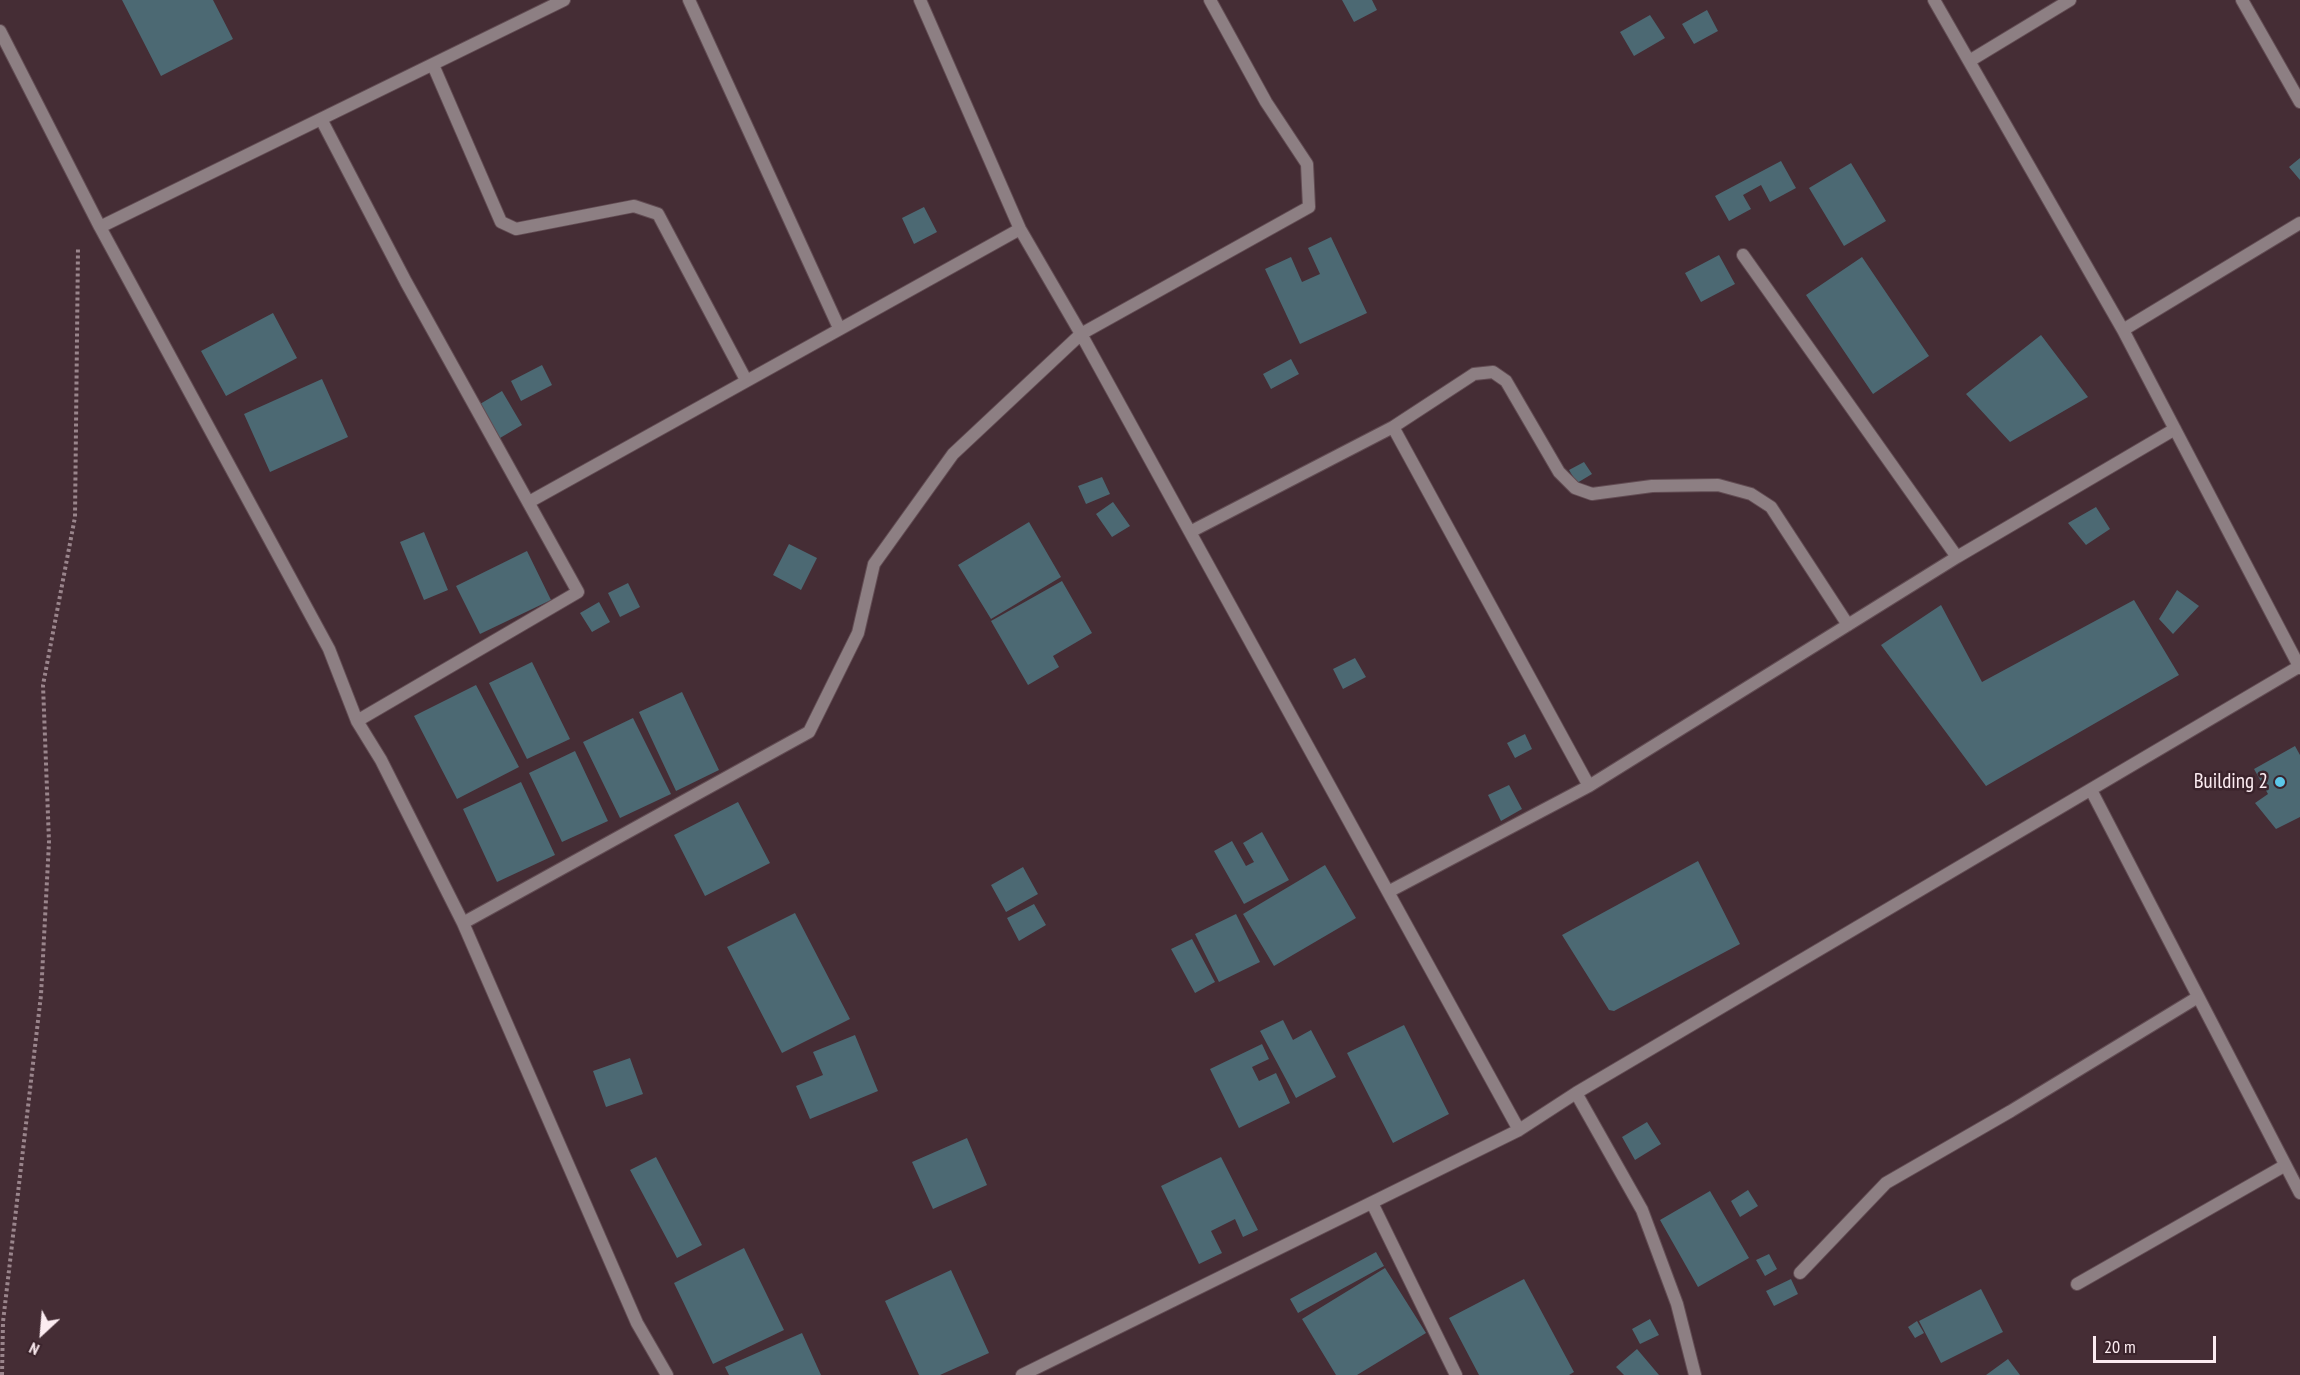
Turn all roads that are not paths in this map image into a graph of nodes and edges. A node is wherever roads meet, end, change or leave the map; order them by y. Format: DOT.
graph roads {
  1 [pos="564,0"];
  2 [pos="689,0"];
  3 [pos="920,0"];
  4 [pos="1210,0"];
  5 [pos="1934,0"];
  6 [pos="2070,0"];
  7 [pos="2242,0"];
  8 [pos="0,31"];
  9 [pos="1971,60"];
  10 [pos="433,64"];
  11 [pos="2300,102"];
  12 [pos="321,119"];
  13 [pos="2300,223"];
  14 [pos="100,226"];
  15 [pos="1020,229"];
  16 [pos="1743,255"];
  17 [pos="839,327"];
  18 [pos="2123,330"];
  19 [pos="1081,334"];
  20 [pos="746,380"];
  21 [pos="1393,427"];
  22 [pos="2175,429"];
  23 [pos="529,502"];
  24 [pos="1190,531"];
  25 [pos="1957,557"];
  26 [pos="1848,625"];
  27 [pos="2300,666"];
  28 [pos="357,721"];
  29 [pos="1589,786"];
  30 [pos="2091,790"];
  31 [pos="1388,892"];
  32 [pos="463,923"];
  33 [pos="2198,997"];
  34 [pos="1576,1094"];
  35 [pos="1519,1130"];
  36 [pos="2284,1166"];
  37 [pos="2300,1193"];
  38 [pos="1372,1203"];
  39 [pos="1800,1273"];
  40 [pos="2077,1284"];
  41 [pos="667,1375"];
  42 [pos="1022,1375"];
  43 [pos="1456,1375"];
  44 [pos="1695,1375"];
  1 -- 10 [label="street"];
  2 -- 17 [label="street"];
  3 -- 15 [label="street"];
  4 -- 19 [label="street"];
  5 -- 9 [label="street"];
  6 -- 9 [label="street"];
  7 -- 11 [label="street"];
  8 -- 14 [label="street"];
  9 -- 18 [label="street"];
  10 -- 12 [label="street"];
  10 -- 20 [label="street"];
  12 -- 14 [label="street"];
  12 -- 23 [label="street"];
  13 -- 18 [label="street"];
  14 -- 28 [label="street"];
  15 -- 17 [label="street"];
  15 -- 19 [label="street"];
  16 -- 25 [label="street"];
  17 -- 20 [label="street"];
  18 -- 22 [label="street"];
  19 -- 24 [label="street"];
  19 -- 32 [label="street"];
  20 -- 23 [label="street"];
  21 -- 24 [label="street"];
  21 -- 26 [label="street"];
  21 -- 29 [label="street"];
  22 -- 25 [label="street"];
  22 -- 27 [label="street"];
  23 -- 28 [label="street"];
  24 -- 31 [label="street"];
  25 -- 26 [label="street"];
  26 -- 29 [label="street"];
  27 -- 30 [label="street"];
  28 -- 32 [label="street"];
  29 -- 31 [label="street"];
  30 -- 33 [label="street"];
  30 -- 34 [label="street"];
  31 -- 35 [label="street"];
  32 -- 41 [label="street"];
  33 -- 36 [label="street"];
  33 -- 39 [label="street"];
  34 -- 35 [label="street"];
  34 -- 44 [label="street"];
  35 -- 38 [label="street"];
  36 -- 37 [label="street"];
  36 -- 40 [label="street"];
  38 -- 42 [label="street"];
  38 -- 43 [label="street"];
}
